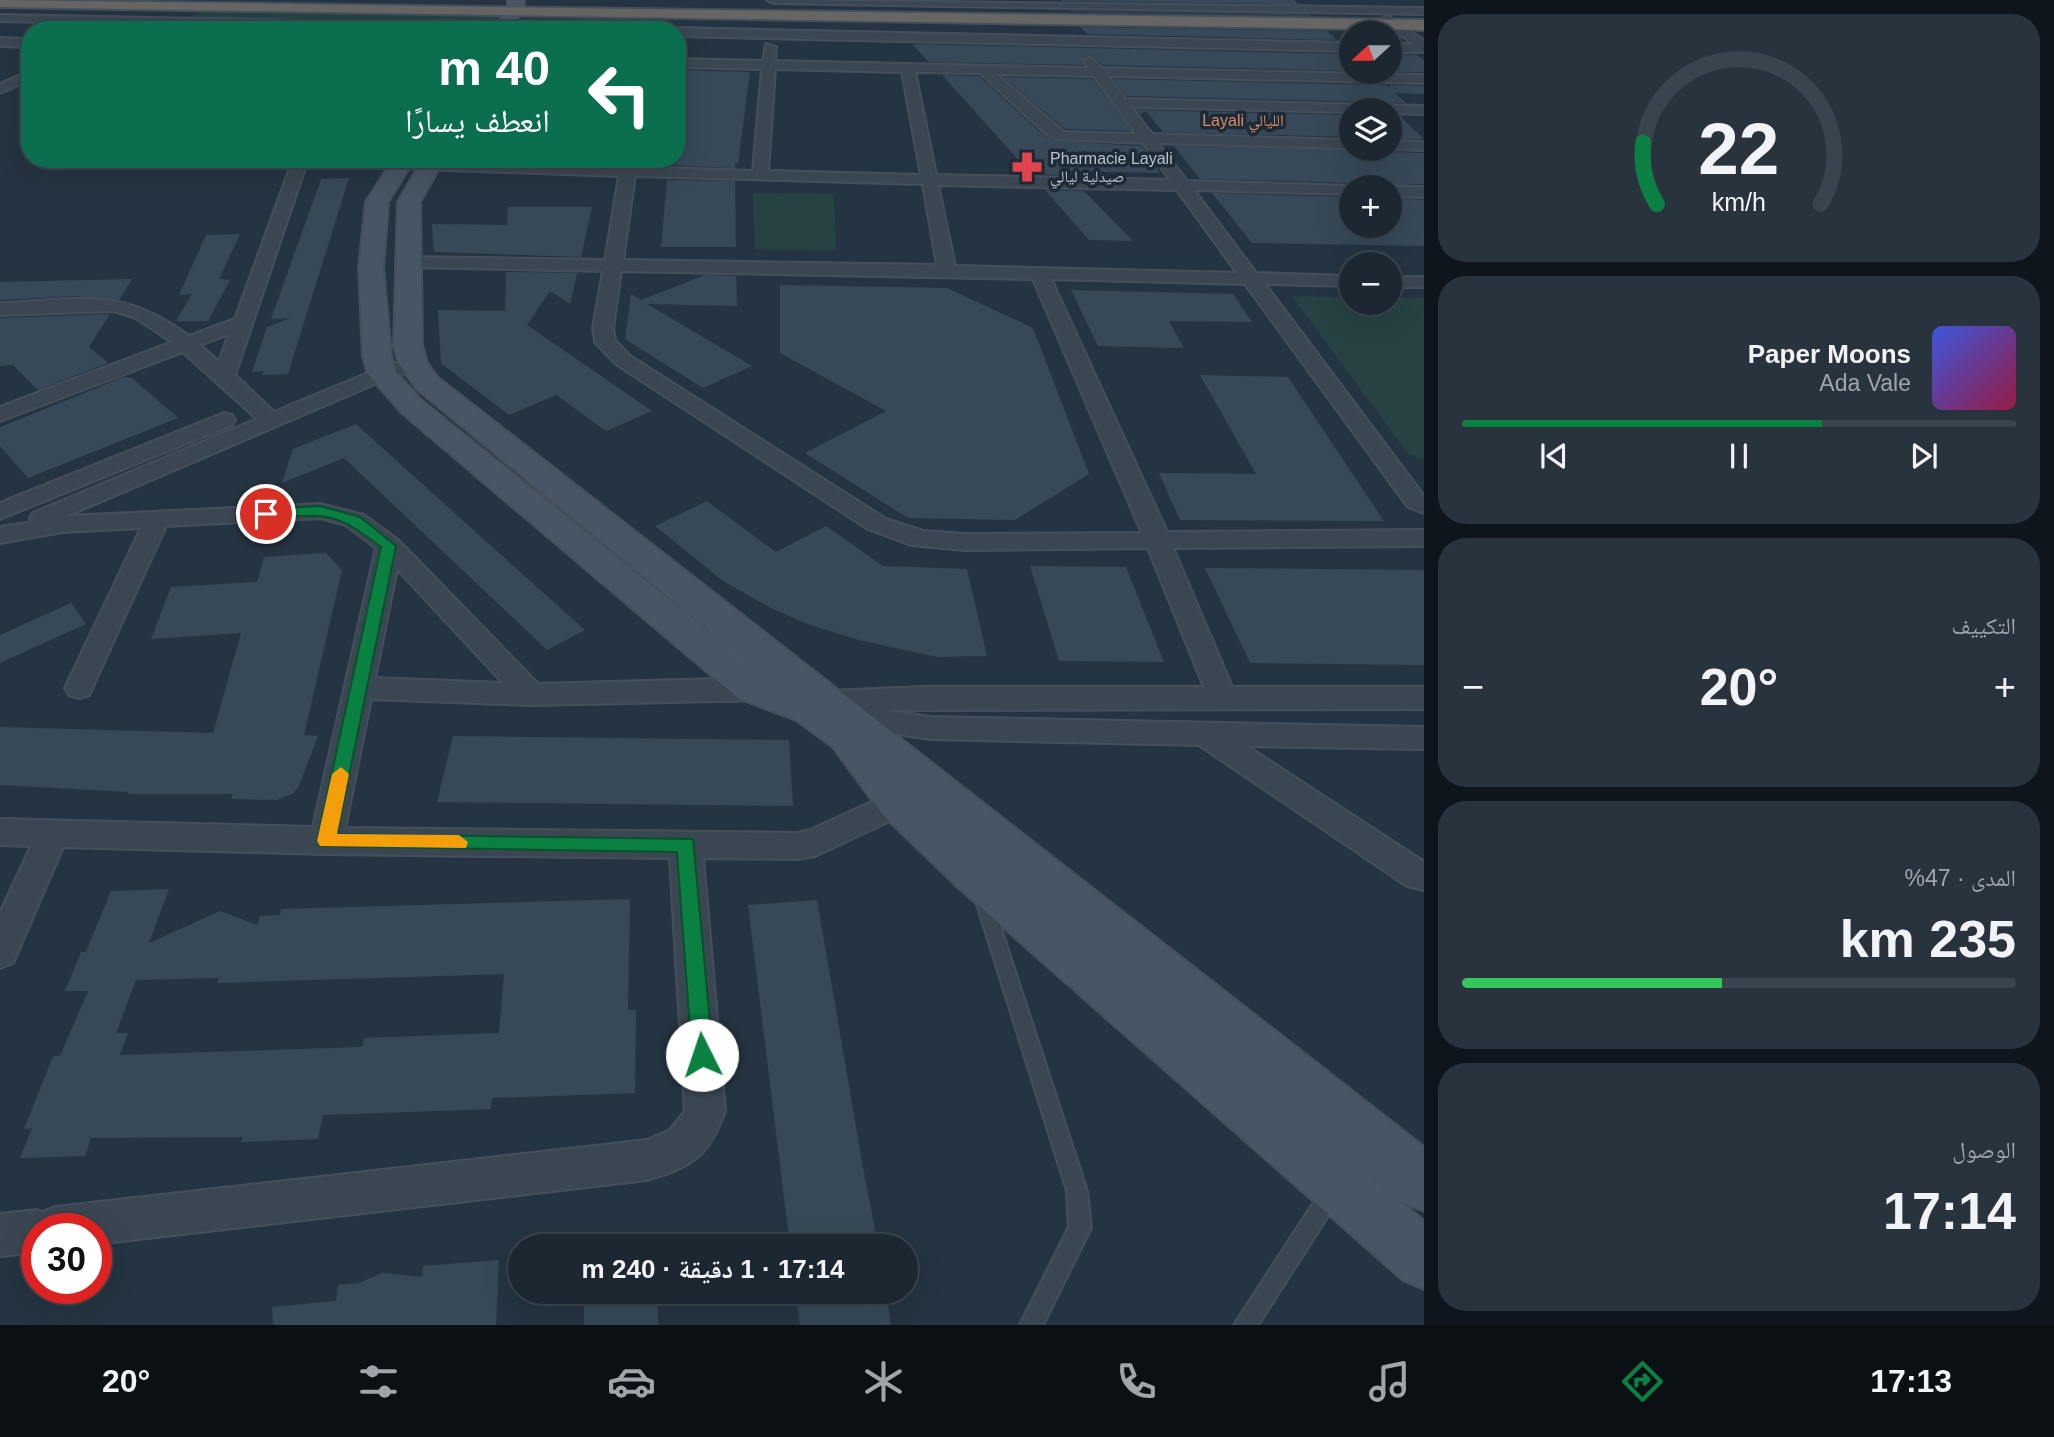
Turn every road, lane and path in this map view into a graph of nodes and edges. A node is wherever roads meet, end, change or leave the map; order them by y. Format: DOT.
graph roads {
  1 [pos="368,0"];
  2 [pos="773,0"];
  3 [pos="1244,0"];
  4 [pos="1377,0"];
  5 [pos="0,2"];
  6 [pos="516,4"];
  7 [pos="537,4"];
  8 [pos="1258,8"];
  9 [pos="1051,9"];
  10 [pos="1424,11"];
  11 [pos="0,18"];
  12 [pos="137,21"];
  13 [pos="506,21"];
  14 [pos="529,21"];
  15 [pos="1408,22"];
  16 [pos="686,32"];
  17 [pos="770,34"];
  18 [pos="0,42"];
  19 [pos="1076,42"];
  20 [pos="21,43"];
  21 [pos="1402,48"];
  22 [pos="1424,48"];
  23 [pos="1339,51"];
  24 [pos="686,63"];
  25 [pos="770,64"];
  26 [pos="908,67"];
  27 [pos="983,69"];
  28 [pos="1098,72"];
  29 [pos="1270,76"];
  30 [pos="0,77"];
  31 [pos="21,77"];
  32 [pos="1424,79"];
  33 [pos="21,80"];
  34 [pos="0,89"];
  35 [pos="1120,103"];
  36 [pos="1424,110"];
  37 [pos="1145,139"];
  38 [pos="1330,144"];
  39 [pos="1339,144"];
  40 [pos="1402,145"];
  41 [pos="1424,146"];
  42 [pos="298,168"];
  43 [pos="411,168"];
  44 [pos="416,168"];
  45 [pos="629,168"];
  46 [pos="655,168"];
  47 [pos="760,176"];
  48 [pos="929,178"];
  49 [pos="1181,184"];
  50 [pos="1339,189"];
  51 [pos="1402,191"];
  52 [pos="1424,192"];
  53 [pos="407,262"];
  54 [pos="612,266"];
  55 [pos="947,271"];
  56 [pos="1040,274"];
  57 [pos="1254,280"];
  58 [pos="1339,281"];
  59 [pos="1402,282"];
  60 [pos="1424,282"];
  61 [pos="0,309"];
  62 [pos="244,322"];
  63 [pos="182,343"];
  64 [pos="410,354"];
  65 [pos="379,365"];
  66 [pos="224,376"];
  67 [pos="0,414"];
  68 [pos="263,414"];
  69 [pos="1424,506"];
  70 [pos="0,512"];
  71 [pos="158,520"];
  72 [pos="0,521"];
  73 [pos="36,521"];
  74 [pos="62,524"];
  75 [pos="0,534"];
  76 [pos="1424,538"];
  77 [pos="1158,541"];
  78 [pos="389,546"];
  79 [pos="79,688"];
  80 [pos="359,688"];
  81 [pos="752,688"];
  82 [pos="531,695"];
  83 [pos="1222,697"];
  84 [pos="1424,698"];
  85 [pos="827,702"];
  86 [pos="1206,734"];
  87 [pos="1424,738"];
  88 [pos="898,803"];
  89 [pos="0,832"];
  90 [pos="52,835"];
  91 [pos="326,841"];
  92 [pos="686,845"];
  93 [pos="975,874"];
  94 [pos="1424,876"];
  95 [pos="0,952"];
  96 [pos="1371,1140"];
  97 [pos="1424,1183"];
  98 [pos="1336,1185"];
  99 [pos="112,1221"];
  100 [pos="21,1233"];
  101 [pos="0,1235"];
  102 [pos="1424,1259"];
  103 [pos="1031,1325"];
  104 [pos="1245,1325"];
  1 -- 6 [label="highway"];
  2 -- 9 [label="street"];
  3 -- 8 [label="street"];
  4 -- 15 [label="street"];
  5 -- 6 [label="highway"];
  6 -- 7 [label="highway"];
  6 -- 13 [label="main road"];
  7 -- 9 [label="highway"];
  7 -- 14 [label="main road"];
  8 -- 9 [label="street"];
  8 -- 15 [label="street"];
  9 -- 15 [label="highway"];
  9 -- 19 [label="street"];
  10 -- 15 [label="street"];
  11 -- 12 [label="street"];
  15 -- 22 [label="street"];
  16 -- 17 [label="street"];
  17 -- 19 [label="street"];
  17 -- 25 [label="street"];
  18 -- 20 [label="street"];
  19 -- 28 [label="street"];
  19 -- 29 [label="street"];
  21 -- 22 [label="street"];
  23 -- 29 [label="street"];
  24 -- 25 [label="street"];
  25 -- 26 [label="street"];
  25 -- 47 [label="street"];
  26 -- 27 [label="street"];
  26 -- 48 [label="street"];
  27 -- 28 [label="street"];
  27 -- 37 [label="street"];
  28 -- 29 [label="street"];
  28 -- 35 [label="street"];
  29 -- 32 [label="street"];
  29 -- 35 [label="street"];
  29 -- 36 [label="street"];
  29 -- 38 [label="street"];
  30 -- 31 [label="street"];
  33 -- 34 [label="street"];
  35 -- 37 [label="street"];
  37 -- 38 [label="street"];
  37 -- 49 [label="street"];
  38 -- 39 [label="street"];
  40 -- 41 [label="street"];
  42 -- 62 [label="street"];
  43 -- 65 [label="main road"];
  44 -- 53 [label="main road"];
  45 -- 54 [label="street"];
  46 -- 47 [label="street"];
  47 -- 48 [label="street"];
  48 -- 49 [label="street"];
  48 -- 55 [label="street"];
  49 -- 50 [label="street"];
  49 -- 57 [label="street"];
  51 -- 52 [label="street"];
  53 -- 54 [label="street"];
  53 -- 64 [label="main road"];
  54 -- 55 [label="street"];
  54 -- 77 [label="street"];
  55 -- 56 [label="street"];
  56 -- 57 [label="street"];
  56 -- 77 [label="street"];
  57 -- 58 [label="street"];
  57 -- 69 [label="street"];
  59 -- 60 [label="street"];
  61 -- 63 [label="street"];
  62 -- 63 [label="street"];
  62 -- 66 [label="street"];
  63 -- 66 [label="street"];
  63 -- 67 [label="street"];
  64 -- 65 [label="street"];
  64 -- 85 [label="main road"];
  65 -- 68 [label="street"];
  65 -- 81 [label="main road"];
  66 -- 68 [label="street"];
  68 -- 70 [label="street"];
  68 -- 73 [label="street"];
  71 -- 74 [label="street"];
  71 -- 78 [label="street"];
  71 -- 79 [label="street"];
  72 -- 73 [label="street"];
  73 -- 74 [label="street"];
  73 -- 75 [label="street"];
  74 -- 75 [label="street"];
  76 -- 77 [label="street"];
  77 -- 83 [label="street"];
  78 -- 80 [label="street"];
  78 -- 82 [label="street"];
  80 -- 82 [label="street"];
  80 -- 91 [label="street"];
  81 -- 82 [label="street"];
  81 -- 85 [label="street"];
  81 -- 88 [label="main road"];
  83 -- 84 [label="street"];
  83 -- 85 [label="street"];
  85 -- 86 [label="street"];
  85 -- 96 [label="main road"];
  86 -- 87 [label="street"];
  86 -- 94 [label="street"];
  88 -- 92 [label="street"];
  88 -- 93 [label="main road"];
  89 -- 90 [label="street"];
  90 -- 91 [label="street"];
  90 -- 95 [label="street"];
  91 -- 92 [label="street"];
  92 -- 99 [label="street"];
  93 -- 98 [label="main road"];
  93 -- 103 [label="lane"];
  96 -- 97 [label="main road"];
  96 -- 98 [label="main road"];
  98 -- 102 [label="main road"];
  98 -- 104 [label="lane"];
  100 -- 101 [label="street"];
}
